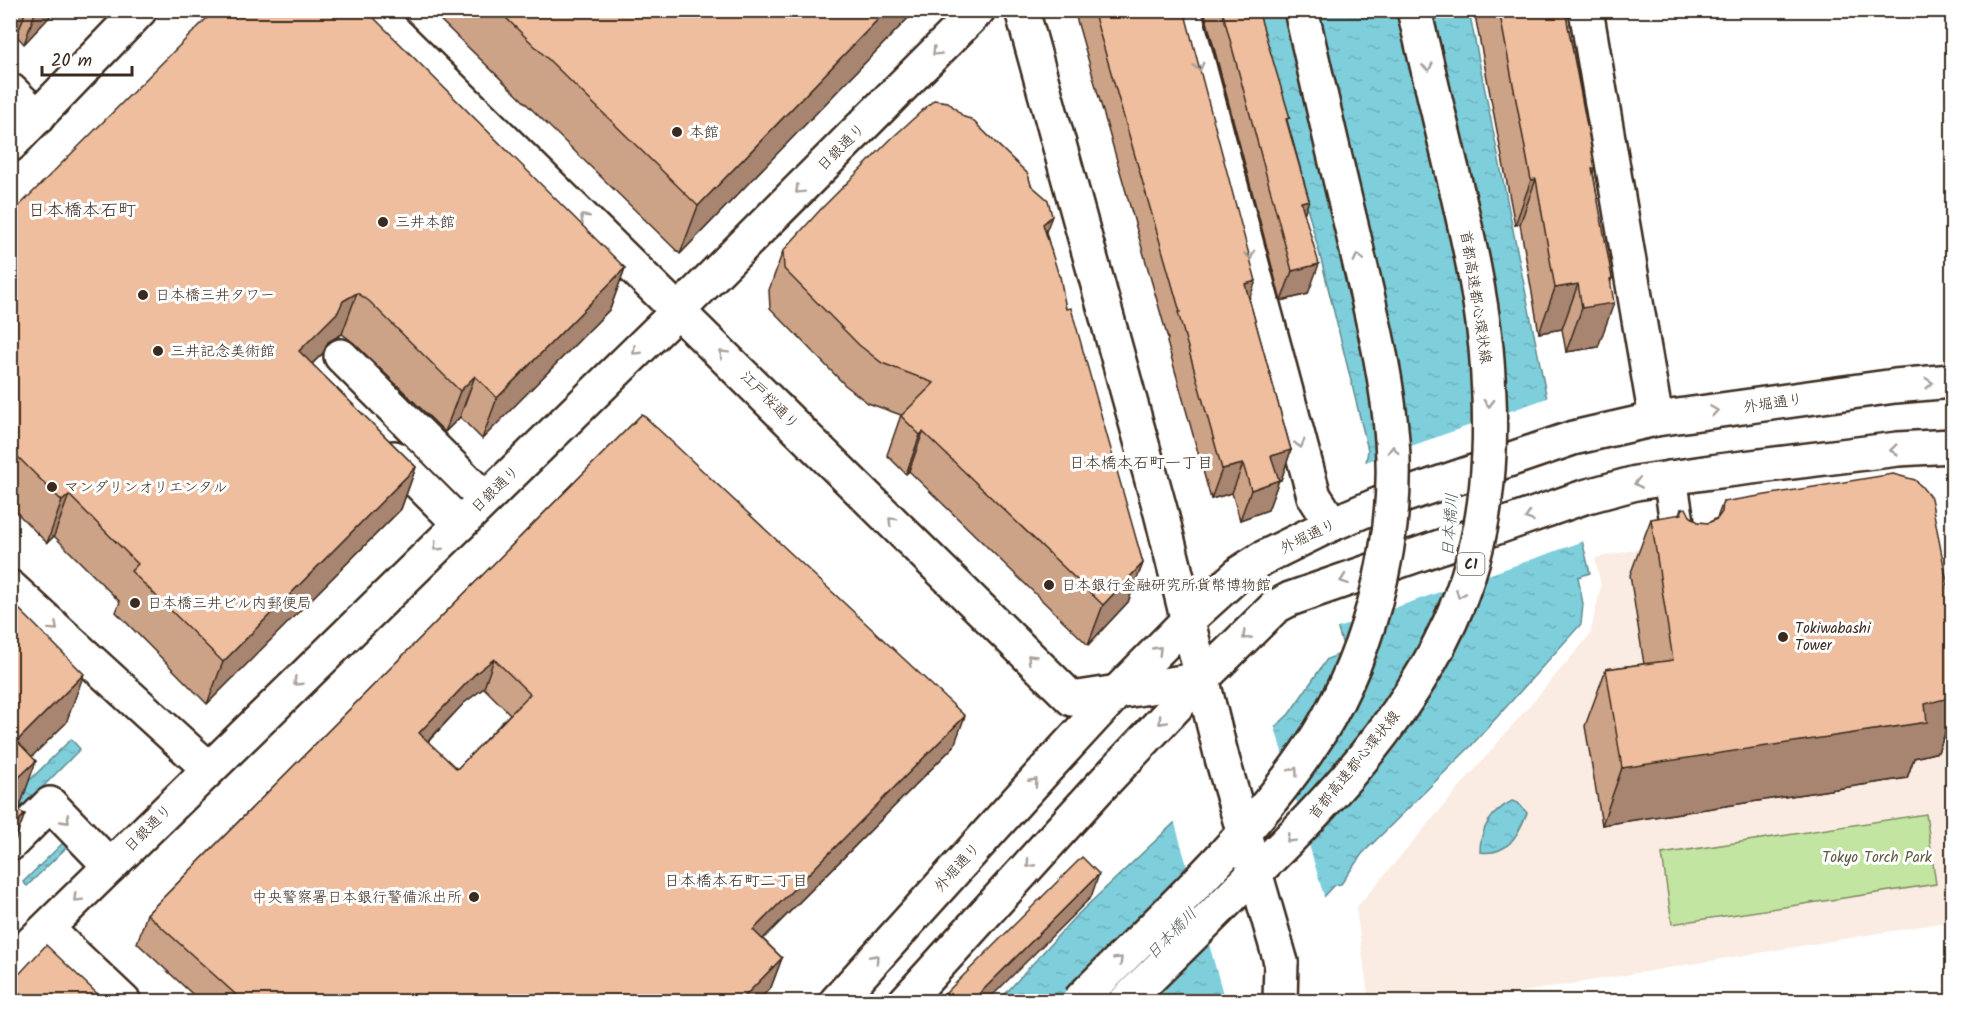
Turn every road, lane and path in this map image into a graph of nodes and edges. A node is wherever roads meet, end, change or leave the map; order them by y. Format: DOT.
graph roads {
  1 [pos="140,10"];
  2 [pos="372,10"];
  3 [pos="978,10"];
  4 [pos="1022,10"];
  5 [pos="1184,10"];
  6 [pos="1301,10"];
  7 [pos="1414,10"];
  8 [pos="1586,10"];
  9 [pos="10,90"];
  10 [pos="38,117"];
  11 [pos="10,145"];
  12 [pos="678,311"];
  13 [pos="341,356"];
  14 [pos="1953,381"];
  15 [pos="1656,419"];
  16 [pos="1953,446"];
  17 [pos="394,458"];
  18 [pos="1670,478"];
  19 [pos="485,499"];
  20 [pos="460,524"];
  21 [pos="1332,524"];
  22 [pos="1684,561"];
  23 [pos="10,587"];
  24 [pos="1188,620"];
  25 [pos="1202,679"];
  26 [pos="1117,692"];
  27 [pos="209,769"];
  28 [pos="10,844"];
  29 [pos="110,866"];
  30 [pos="47,929"];
  31 [pos="10,964"];
  32 [pos="124,1002"];
  33 [pos="836,1002"];
  34 [pos="905,1002"];
  35 [pos="1078,1002"];
  36 [pos="1125,1002"];
  37 [pos="1280,1002"];
  1 -- 10 [label="main road"];
  12 -- 2 [label="main road, 江戸桜通り, one-way"];
  3 -- 12 [label="main road, 日銀通り, one-way"];
  4 -- 24 [label="main road"];
  5 -- 21 [label="main road, one-way"];
  35 -- 6 [label="main road, one-way, bridge"];
  7 -- 36 [label="main road, 首都高速都心環状線 / C1, one-way, bridge"];
  8 -- 15 [label="main road"];
  9 -- 10 [label="main road"];
  10 -- 11 [label="main road"];
  12 -- 19 [label="main road, 日銀通り, one-way"];
  26 -- 12 [label="main road, 江戸桜通り, one-way"];
  13 -- 19 [label="main road"];
  15 -- 14 [label="main road, 外堀通り, one-way"];
  15 -- 21 [label="main road, 外堀通り, bridge"];
  16 -- 18 [label="main road, one-way"];
  17 -- 20 [label="main road"];
  18 -- 22 [label="main road"];
  18 -- 25 [label="main road, one-way, bridge"];
  19 -- 20 [label="main road, 日銀通り"];
  20 -- 27 [label="main road, 日銀通り, one-way"];
  21 -- 24 [label="main road, 外堀通り"];
  23 -- 27 [label="main road, one-way"];
  24 -- 25 [label="main road"];
  26 -- 24 [label="main road, 外堀通り, one-way"];
  25 -- 26 [label="main road, 江戸桜通り"];
  25 -- 34 [label="main road, one-way"];
  25 -- 37 [label="main road, bridge"];
  33 -- 26 [label="main road, 外堀通り, one-way"];
  27 -- 29 [label="main road, 日銀通り"];
  28 -- 29 [label="main road, one-way"];
  29 -- 30 [label="main road, 日銀通り, one-way"];
  30 -- 31 [label="main road, 日銀通り"];
  30 -- 32 [label="main road"];
}
